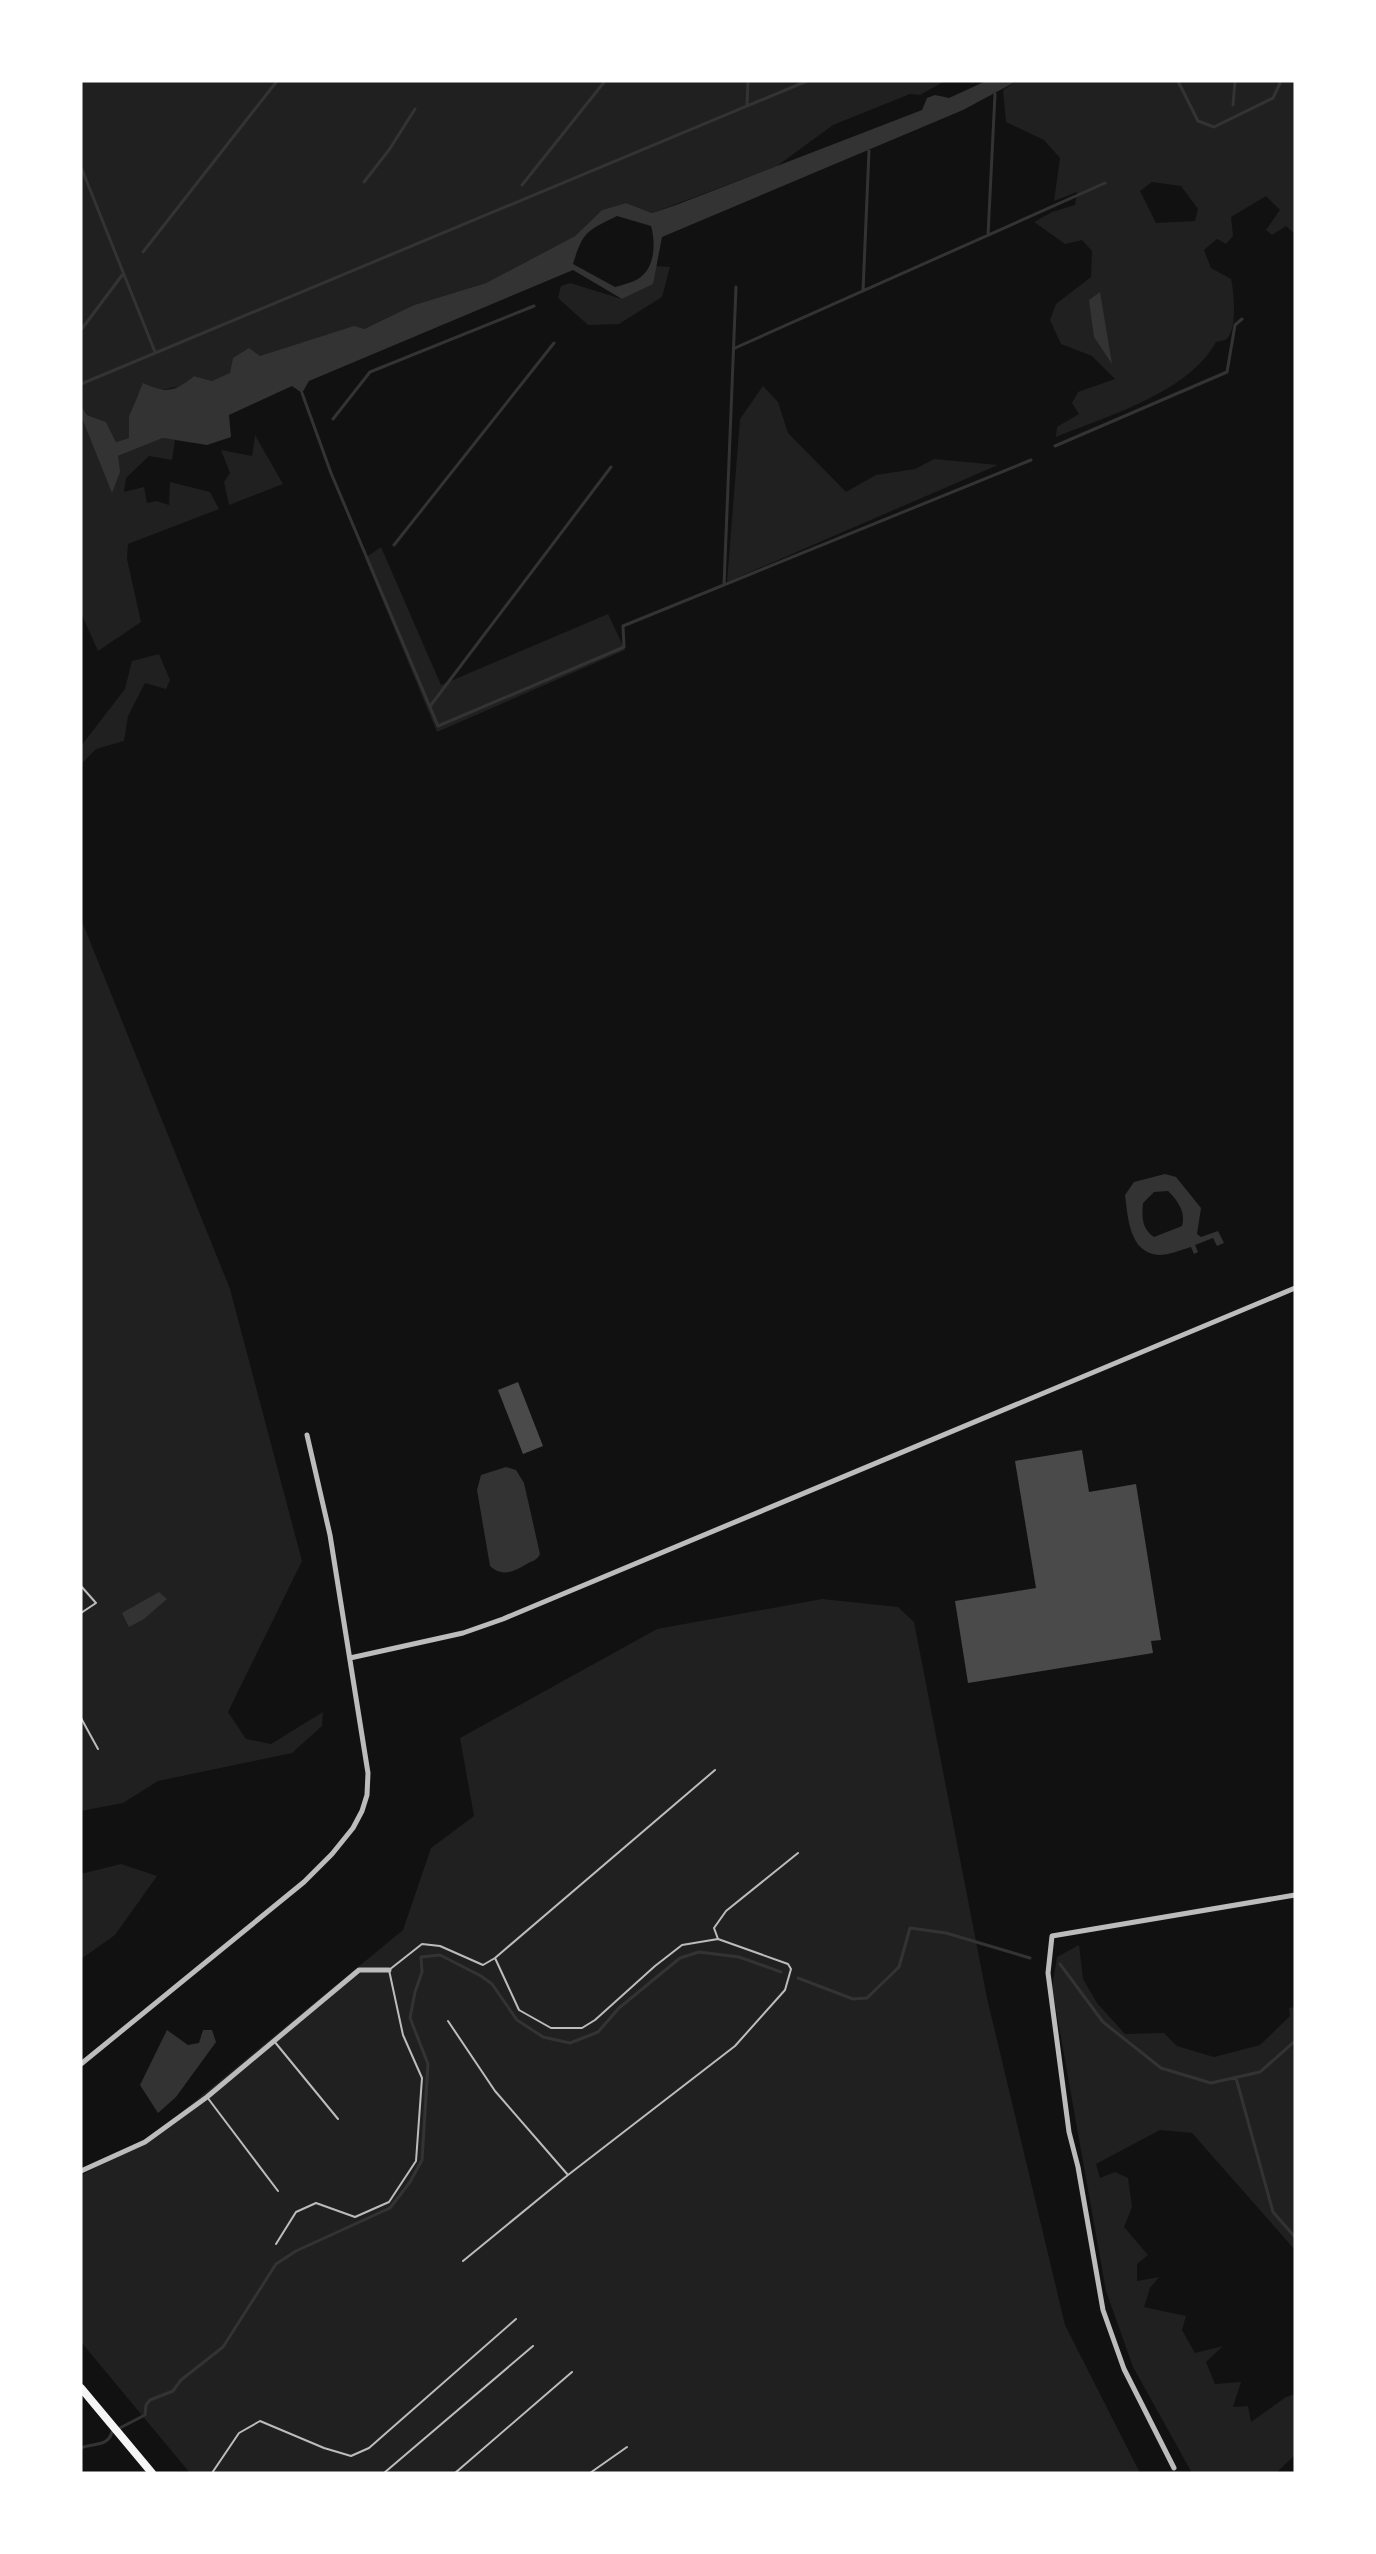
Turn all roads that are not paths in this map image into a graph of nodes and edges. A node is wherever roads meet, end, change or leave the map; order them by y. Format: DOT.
graph roads {
  1 [pos="1295,1288"];
  2 [pos="307,1435"];
  3 [pos="81,1586"];
  4 [pos="81,1613"];
  5 [pos="350,1658"];
  6 [pos="81,1718"];
  7 [pos="98,1749"];
  8 [pos="715,1770"];
  9 [pos="798,1854"];
  10 [pos="1295,1895"];
  11 [pos="718,1939"];
  12 [pos="495,1958"];
  13 [pos="389,1970"];
  14 [pos="448,2021"];
  15 [pos="274,2041"];
  16 [pos="81,2064"];
  17 [pos="207,2097"];
  18 [pos="338,2119"];
  19 [pos="81,2171"];
  20 [pos="568,2175"];
  21 [pos="278,2191"];
  22 [pos="276,2244"];
  23 [pos="463,2261"];
  24 [pos="516,2319"];
  25 [pos="533,2346"];
  26 [pos="572,2372"];
  27 [pos="81,2388"];
  28 [pos="627,2447"];
  29 [pos="1174,2468"];
  30 [pos="152,2473"];
  31 [pos="212,2473"];
  32 [pos="384,2473"];
  33 [pos="455,2473"];
  34 [pos="590,2473"];
  1 -- 5 [label="street"];
  2 -- 5 [label="street"];
  3 -- 4 [label="lane"];
  5 -- 16 [label="street"];
  6 -- 7 [label="lane"];
  8 -- 12 [label="lane"];
  9 -- 11 [label="lane"];
  10 -- 29 [label="street"];
  11 -- 12 [label="lane"];
  11 -- 20 [label="lane"];
  12 -- 13 [label="lane"];
  13 -- 15 [label="street"];
  13 -- 22 [label="lane"];
  14 -- 20 [label="lane"];
  15 -- 17 [label="street"];
  15 -- 18 [label="lane"];
  17 -- 19 [label="street"];
  17 -- 21 [label="lane"];
  20 -- 23 [label="lane"];
  24 -- 31 [label="lane"];
  25 -- 32 [label="lane"];
  26 -- 33 [label="lane"];
  27 -- 30 [label="main road"];
  28 -- 34 [label="lane"];
}
